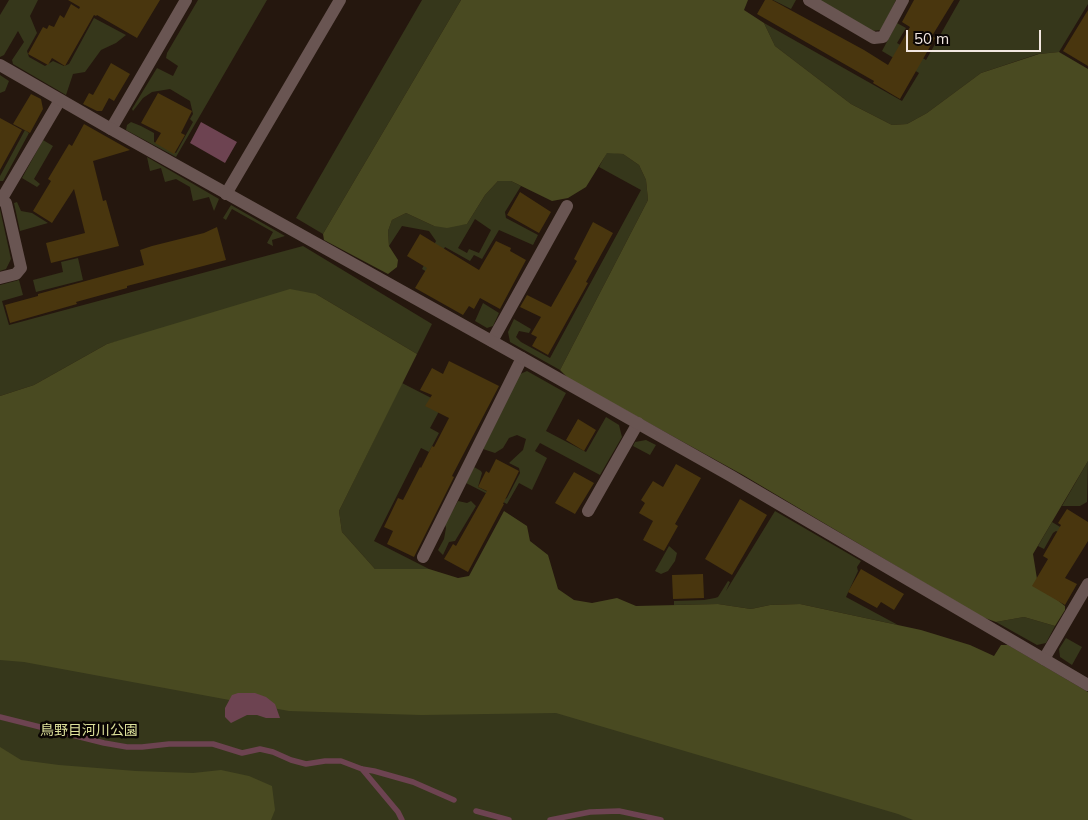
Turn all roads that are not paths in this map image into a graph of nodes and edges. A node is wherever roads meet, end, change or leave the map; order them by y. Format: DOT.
graph roads {
  1 [pos="186,0"];
  2 [pos="340,0"];
  3 [pos="809,0"];
  4 [pos="903,0"];
  5 [pos="0,65"];
  6 [pos="60,100"];
  7 [pos="111,129"];
  8 [pos="226,194"];
  9 [pos="1,199"];
  10 [pos="567,206"];
  11 [pos="0,278"];
  12 [pos="492,342"];
  13 [pos="522,358"];
  14 [pos="638,423"];
  15 [pos="588,511"];
  16 [pos="423,557"];
  17 [pos="1088,584"];
  18 [pos="1044,659"];
  19 [pos="1088,685"];
  1 -- 7 [label="street"];
  2 -- 8 [label="street"];
  3 -- 4 [label="street"];
  5 -- 6 [label="street"];
  6 -- 7 [label="street"];
  6 -- 9 [label="street"];
  7 -- 8 [label="street"];
  8 -- 12 [label="street"];
  9 -- 11 [label="street"];
  10 -- 12 [label="street"];
  12 -- 13 [label="street"];
  13 -- 14 [label="street"];
  13 -- 16 [label="street"];
  14 -- 15 [label="street"];
  14 -- 18 [label="street"];
  17 -- 18 [label="street"];
  18 -- 19 [label="street"];
}
